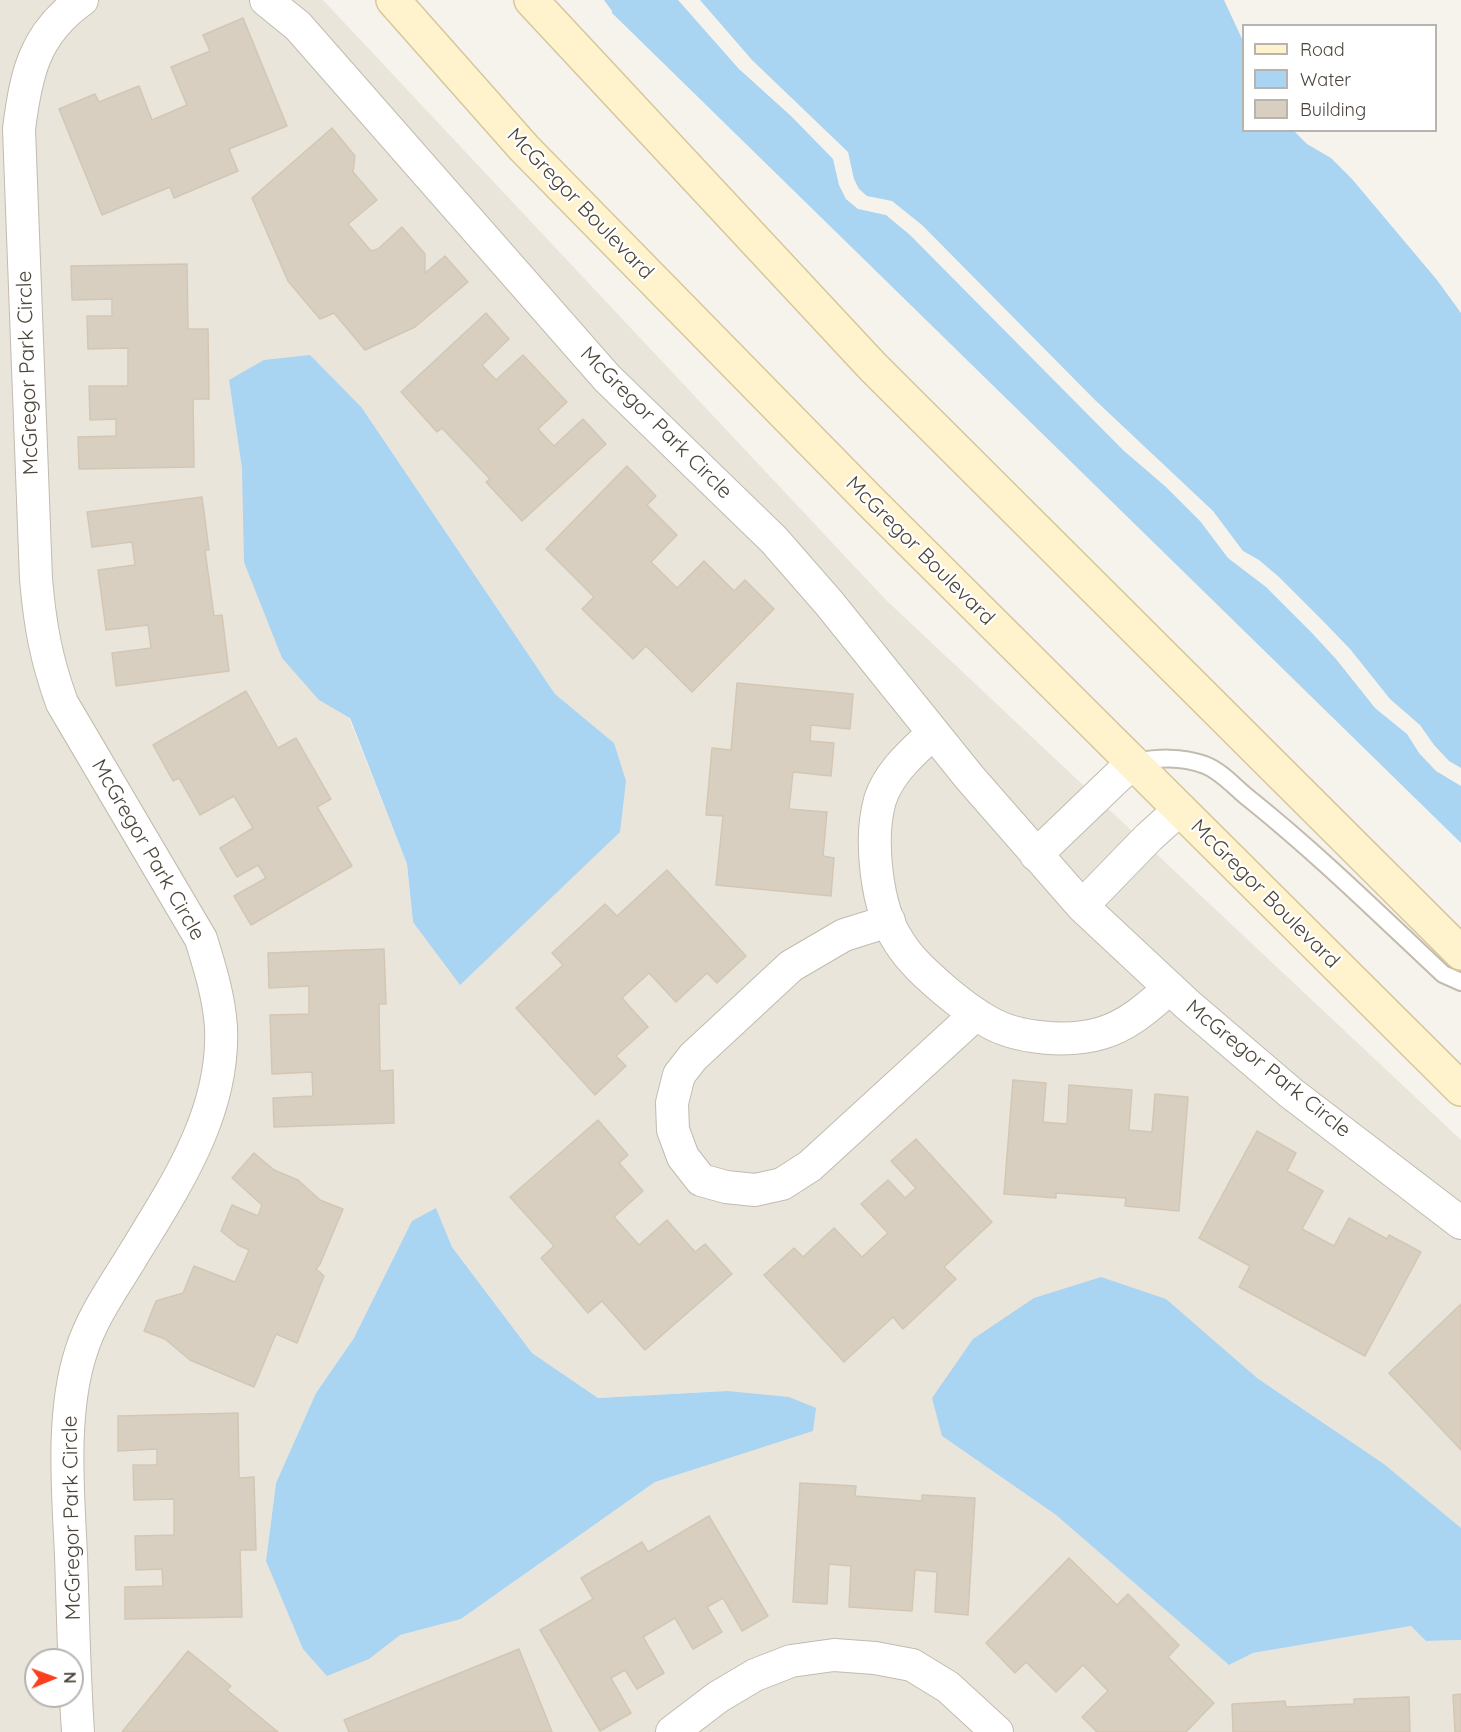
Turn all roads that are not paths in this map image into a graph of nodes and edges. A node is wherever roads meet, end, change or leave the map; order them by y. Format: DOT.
graph roads {
  1 [pos="82,0"];
  2 [pos="266,0"];
  3 [pos="393,0"];
  4 [pos="531,0"];
  5 [pos="933,733"];
  6 [pos="1132,762"];
  7 [pos="1180,809"];
  8 [pos="1036,855"];
  9 [pos="1082,906"];
  10 [pos="889,921"];
  11 [pos="1461,953"];
  12 [pos="1461,982"];
  13 [pos="1170,988"];
  14 [pos="976,1014"];
  15 [pos="1461,1089"];
  16 [pos="1461,1223"];
  17 [pos="78,1732"];
  18 [pos="672,1732"];
  19 [pos="997,1732"];
  1 -- 17 [label="street, McGregor Park Circle"];
  2 -- 5 [label="street, McGregor Park Circle"];
  3 -- 6 [label="main road, McGregor Boulevard"];
  4 -- 11 [label="main road"];
  5 -- 8 [label="street, McGregor Park Circle"];
  5 -- 10 [label="street"];
  6 -- 7 [label="main road, McGregor Boulevard"];
  6 -- 8 [label="street"];
  6 -- 12 [label="lane"];
  7 -- 9 [label="street"];
  7 -- 15 [label="main road, McGregor Boulevard"];
  8 -- 9 [label="street, McGregor Park Circle"];
  9 -- 13 [label="street, McGregor Park Circle"];
  10 -- 14 [label="street"];
  10 -- 14 [label="street"];
  13 -- 14 [label="street"];
  13 -- 16 [label="street, McGregor Park Circle"];
  18 -- 19 [label="street"];
}
